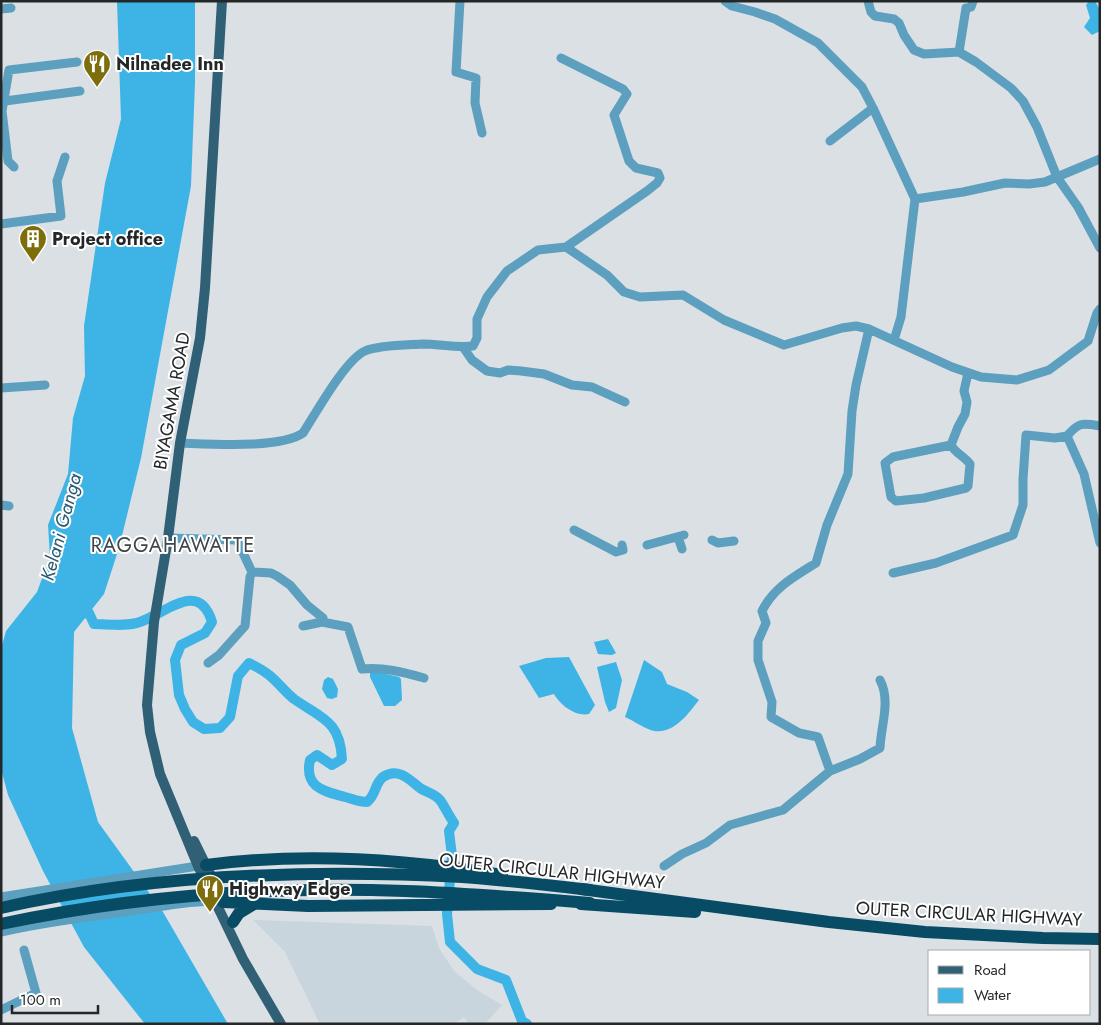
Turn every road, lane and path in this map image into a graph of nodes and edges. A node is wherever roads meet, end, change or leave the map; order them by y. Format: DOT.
graph roads {
  1 [pos="222,1"];
  2 [pos="460,1"];
  3 [pos="725,1"];
  4 [pos="868,1"];
  5 [pos="973,1"];
  6 [pos="959,52"];
  7 [pos="561,58"];
  8 [pos="77,62"];
  9 [pos="80,91"];
  10 [pos="5,101"];
  11 [pos="873,108"];
  12 [pos="2,111"];
  13 [pos="482,133"];
  14 [pos="830,141"];
  15 [pos="65,157"];
  16 [pos="1100,159"];
  17 [pos="14,167"];
  18 [pos="1057,177"];
  19 [pos="915,199"];
  20 [pos="1,224"];
  21 [pos="566,247"];
  22 [pos="1100,248"];
  23 [pos="1100,309"];
  24 [pos="869,330"];
  25 [pos="894,340"];
  26 [pos="463,347"];
  27 [pos="968,373"];
  28 [pos="45,385"];
  29 [pos="1,388"];
  30 [pos="624,402"];
  31 [pos="1100,426"];
  32 [pos="1067,436"];
  33 [pos="180,443"];
  34 [pos="951,445"];
  35 [pos="574,530"];
  36 [pos="168,538"];
  37 [pos="712,540"];
  38 [pos="734,541"];
  39 [pos="1100,542"];
  40 [pos="622,545"];
  41 [pos="647,545"];
  42 [pos="682,549"];
  43 [pos="252,572"];
  44 [pos="893,573"];
  45 [pos="322,622"];
  46 [pos="303,626"];
  47 [pos="208,663"];
  48 [pos="424,678"];
  49 [pos="880,680"];
  50 [pos="830,771"];
  51 [pos="202,866"];
  52 [pos="664,866"];
  53 [pos="590,890"];
  54 [pos="1,897"];
  55 [pos="219,901"];
  56 [pos="590,903"];
  57 [pos="254,904"];
  58 [pos="1,908"];
  59 [pos="782,920"];
  60 [pos="233,922"];
  61 [pos="1,924"];
  62 [pos="1,932"];
  63 [pos="1100,939"];
  64 [pos="1100,946"];
  65 [pos="24,950"];
  66 [pos="258,984"];
  67 [pos="1,1010"];
  68 [pos="281,1024"];
  1 -- 33 [label="main road, BIYAGAMA ROAD"];
  2 -- 13 [label="street"];
  3 -- 11 [label="street"];
  4 -- 6 [label="street"];
  5 -- 6 [label="street"];
  6 -- 18 [label="street"];
  7 -- 21 [label="street"];
  8 -- 10 [label="street"];
  9 -- 10 [label="street"];
  10 -- 12 [label="street"];
  11 -- 14 [label="street"];
  11 -- 19 [label="street"];
  12 -- 17 [label="street"];
  15 -- 20 [label="street"];
  16 -- 18 [label="street"];
  18 -- 19 [label="street"];
  18 -- 22 [label="street"];
  19 -- 25 [label="street"];
  21 -- 24 [label="street"];
  21 -- 26 [label="street"];
  23 -- 27 [label="street"];
  24 -- 25 [label="street"];
  24 -- 50 [label="street"];
  25 -- 27 [label="street"];
  26 -- 30 [label="street"];
  26 -- 33 [label="street"];
  27 -- 34 [label="street"];
  28 -- 29 [label="street"];
  31 -- 32 [label="street"];
  32 -- 39 [label="street"];
  32 -- 44 [label="street"];
  33 -- 36 [label="main road, BIYAGAMA ROAD"];
  34 -- 34 [label="street"];
  35 -- 40 [label="street"];
  36 -- 43 [label="street"];
  36 -- 51 [label="main road, BIYAGAMA ROAD"];
  37 -- 38 [label="street"];
  41 -- 42 [label="street"];
  43 -- 45 [label="street"];
  43 -- 47 [label="street"];
  45 -- 46 [label="street"];
  45 -- 48 [label="street"];
  49 -- 50 [label="street"];
  50 -- 52 [label="street"];
  51 -- 53 [label="highway, bridge"];
  51 -- 54 [label="street"];
  51 -- 55 [label="main road, BIYAGAMA ROAD"];
  53 -- 58 [label="highway, OUTER CIRCULAR HIGHWAY, bridge"];
  53 -- 59 [label="highway, OUTER CIRCULAR HIGHWAY"];
  55 -- 57 [label="highway"];
  55 -- 60 [label="main road, BIYAGAMA ROAD"];
  55 -- 62 [label="street"];
  55 -- 66 [label="main road, BIYAGAMA ROAD"];
  56 -- 57 [label="highway, bridge"];
  56 -- 59 [label="highway, OUTER CIRCULAR HIGHWAY"];
  56 -- 61 [label="highway, OUTER CIRCULAR HIGHWAY, bridge"];
  57 -- 60 [label="highway"];
  59 -- 63 [label="highway, OUTER CIRCULAR HIGHWAY"];
  59 -- 64 [label="highway, OUTER CIRCULAR HIGHWAY"];
  60 -- 66 [label="main road, BIYAGAMA ROAD"];
  65 -- 67 [label="street"];
  66 -- 68 [label="main road, BIYAGAMA ROAD"];
}
